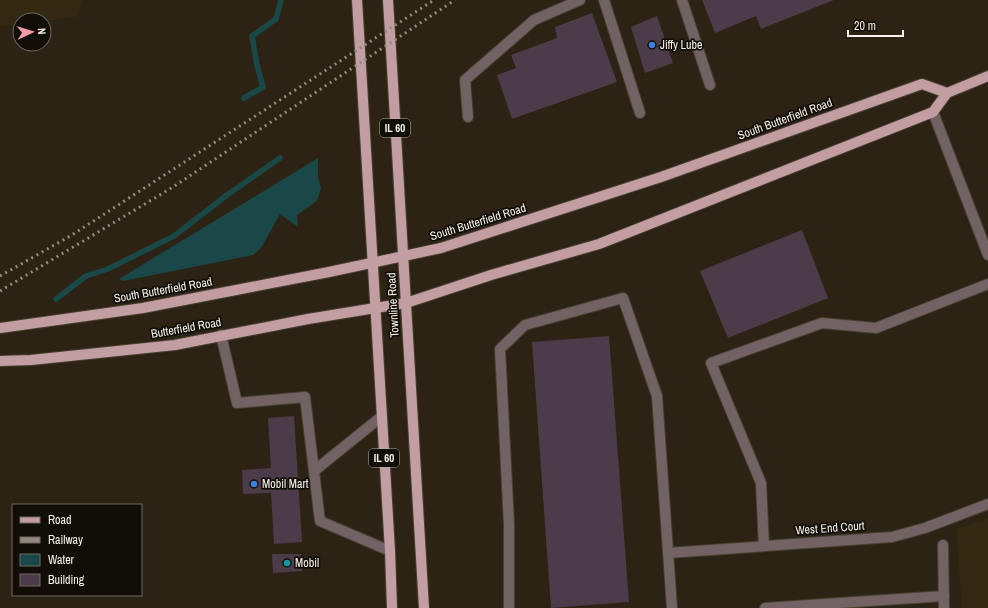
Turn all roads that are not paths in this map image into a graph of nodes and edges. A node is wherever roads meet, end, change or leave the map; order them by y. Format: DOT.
graph roads {
  1 [pos="357,0"];
  2 [pos="388,0"];
  3 [pos="580,0"];
  4 [pos="604,0"];
  5 [pos="682,0"];
  6 [pos="988,76"];
  7 [pos="710,85"];
  8 [pos="946,93"];
  9 [pos="933,112"];
  10 [pos="640,113"];
  11 [pos="468,117"];
  12 [pos="988,255"];
  13 [pos="403,256"];
  14 [pos="372,263"];
  15 [pos="988,284"];
  16 [pos="406,303"];
  17 [pos="375,308"];
  18 [pos="0,328"];
  19 [pos="221,336"];
  20 [pos="0,361"];
  21 [pos="381,417"];
  22 [pos="314,471"];
  23 [pos="988,504"];
  24 [pos="943,545"];
  25 [pos="764,546"];
  26 [pos="390,551"];
  27 [pos="668,553"];
  28 [pos="944,596"];
  29 [pos="392,608"];
  30 [pos="424,608"];
  31 [pos="509,608"];
  32 [pos="672,608"];
  33 [pos="765,608"];
  34 [pos="944,608"];
  1 -- 14 [label="main road, Townline Road / IL 60"];
  2 -- 13 [label="main road, Townline Road / IL 60"];
  3 -- 11 [label="street"];
  4 -- 10 [label="street"];
  5 -- 7 [label="street"];
  6 -- 8 [label="main road"];
  8 -- 9 [label="main road"];
  8 -- 13 [label="main road, South Butterfield Road"];
  9 -- 12 [label="street"];
  9 -- 16 [label="main road"];
  13 -- 14 [label="main road, South Butterfield Road"];
  13 -- 16 [label="main road, Townline Road / IL 60"];
  14 -- 17 [label="main road, Townline Road / IL 60"];
  14 -- 18 [label="main road, South Butterfield Road"];
  15 -- 25 [label="street"];
  16 -- 17 [label="main road"];
  16 -- 30 [label="main road, Townline Road / IL 60"];
  17 -- 19 [label="main road, Butterfield Road"];
  17 -- 21 [label="main road, Townline Road / IL 60"];
  19 -- 20 [label="main road, Butterfield Road"];
  19 -- 22 [label="street"];
  21 -- 22 [label="street"];
  21 -- 26 [label="main road, Townline Road / IL 60"];
  22 -- 26 [label="street"];
  23 -- 25 [label="street, West End Court"];
  24 -- 28 [label="street"];
  25 -- 27 [label="street, West End Court"];
  26 -- 29 [label="main road, Townline Road / IL 60"];
  27 -- 31 [label="street"];
  27 -- 32 [label="street"];
  28 -- 33 [label="street"];
  28 -- 34 [label="street"];
}
